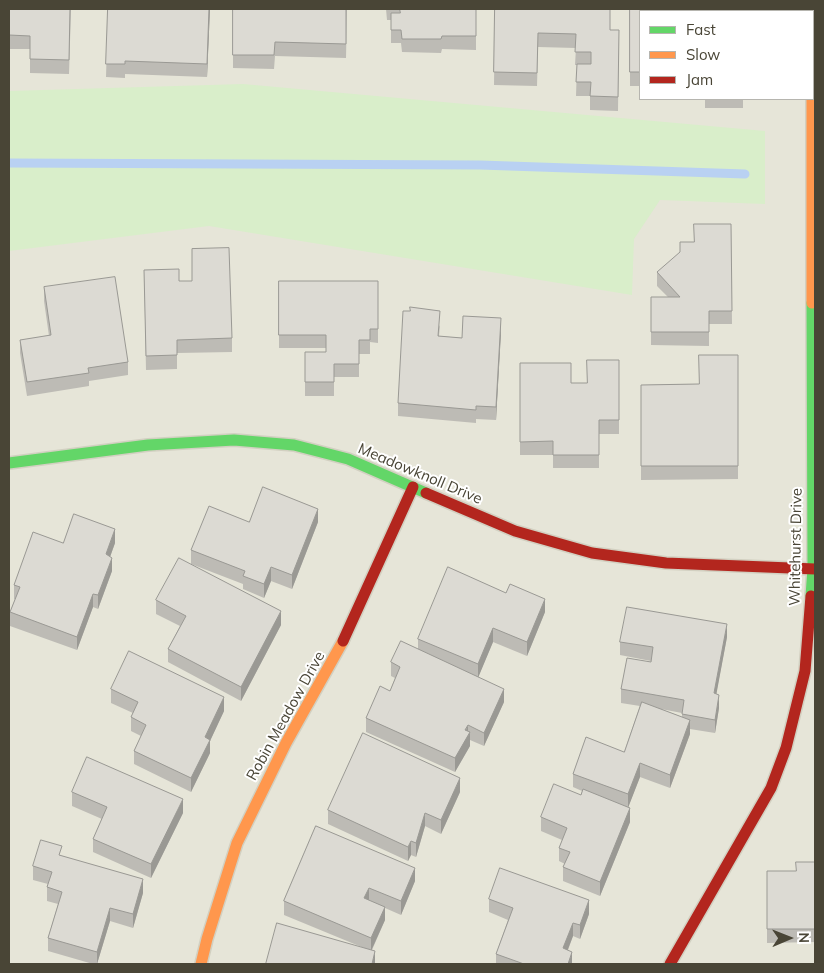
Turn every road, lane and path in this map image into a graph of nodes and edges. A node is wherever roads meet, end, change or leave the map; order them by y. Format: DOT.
graph roads {
  1 [pos="812,100"];
  2 [pos="9,463"];
  3 [pos="413,486"];
  4 [pos="814,569"];
  5 [pos="201,964"];
  6 [pos="670,964"];
  1 -- 4 [label="street, Whitehurst Drive"];
  2 -- 3 [label="street, Meadowknoll Drive"];
  3 -- 4 [label="street, Meadowknoll Drive"];
  3 -- 5 [label="street, Robin Meadow Drive"];
  4 -- 6 [label="street, Whitehurst Drive"];
}
